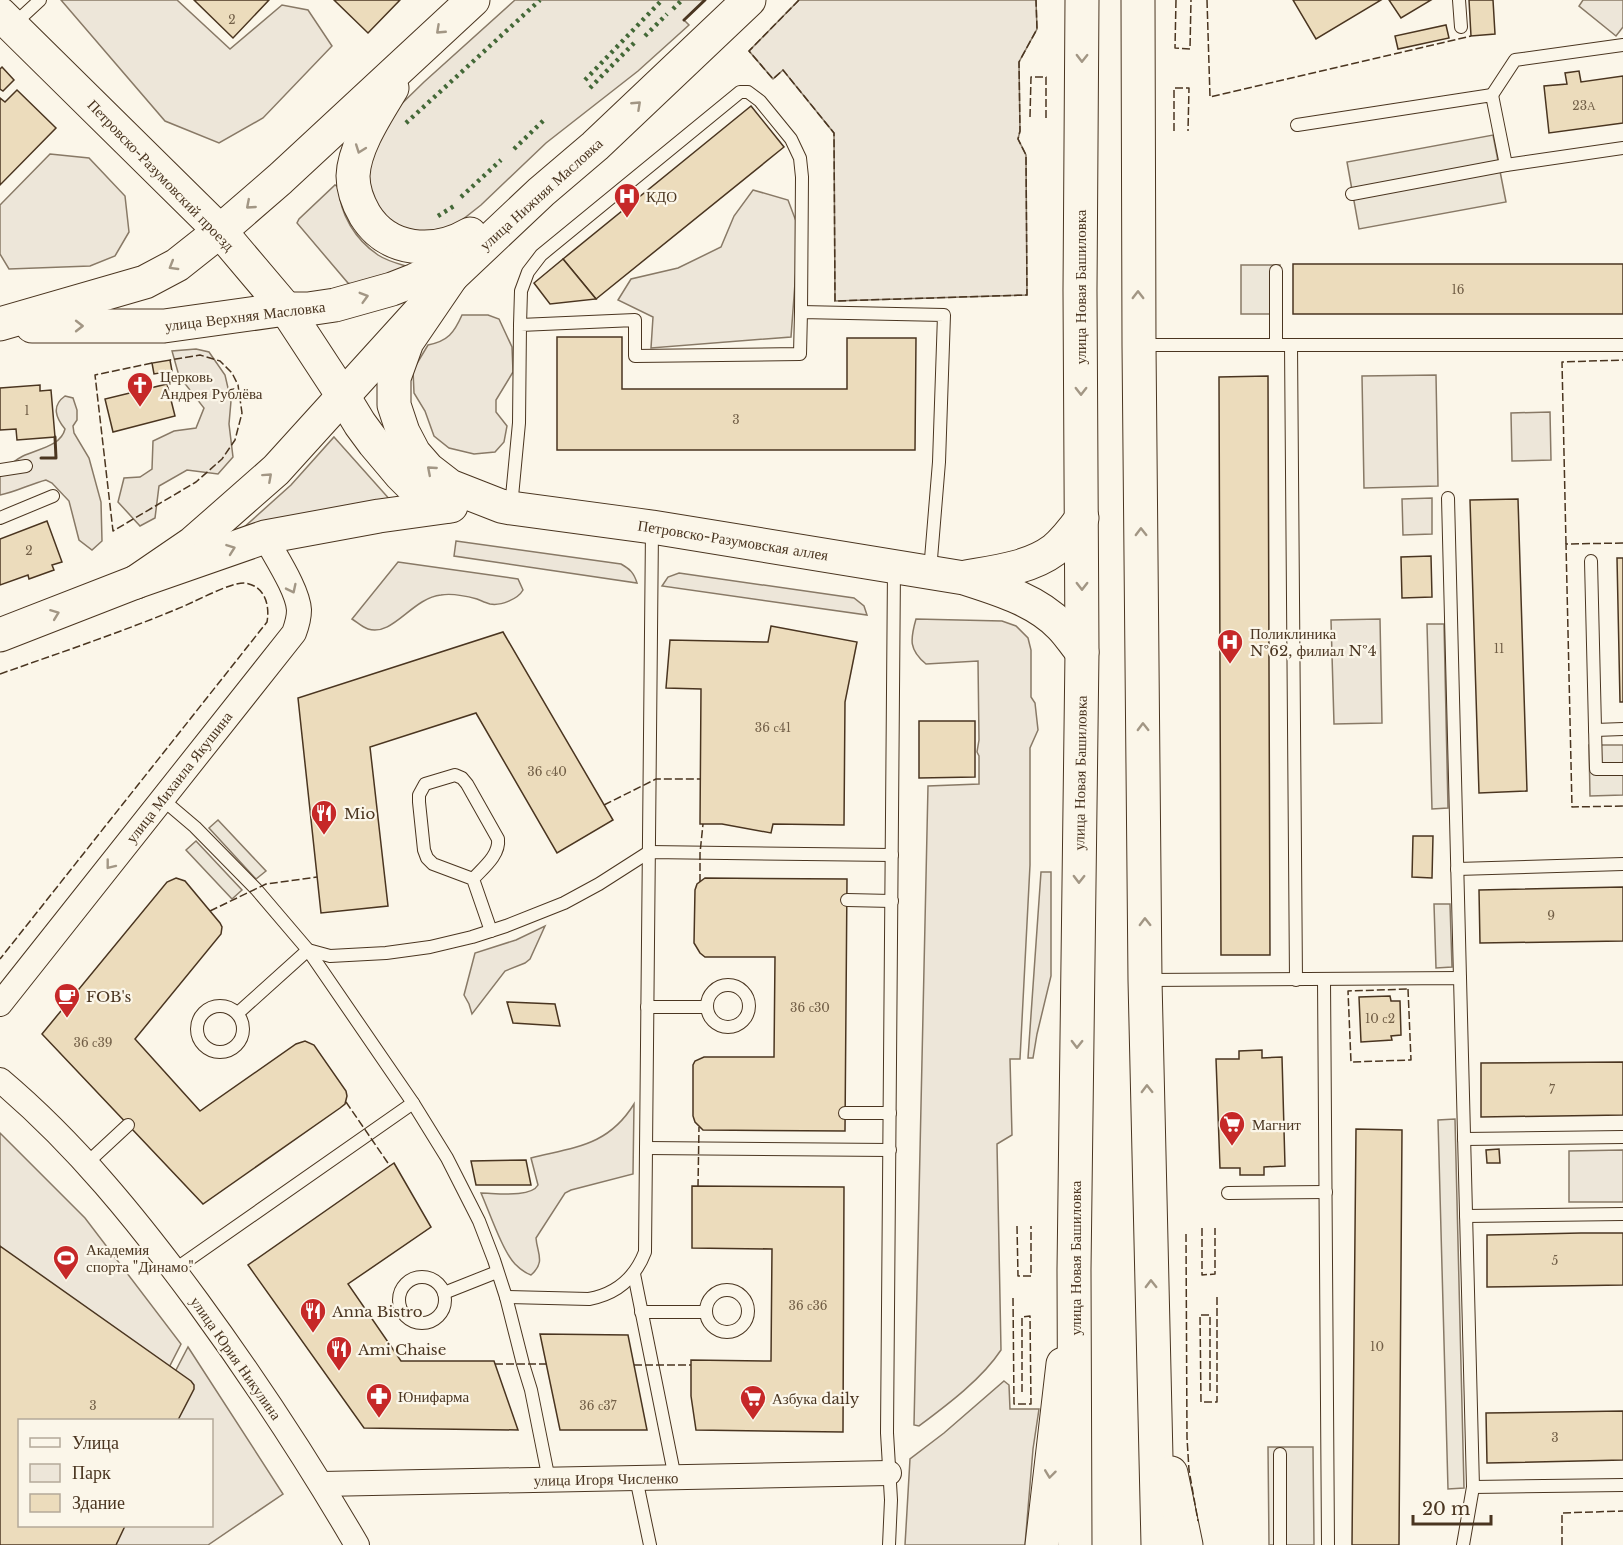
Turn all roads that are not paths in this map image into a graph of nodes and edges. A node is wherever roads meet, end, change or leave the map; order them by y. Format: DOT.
graph roads {
  1 [pos="40,0"];
  2 [pos="473,0"];
  3 [pos="748,0"];
  4 [pos="1082,0"];
  5 [pos="1138,0"];
  6 [pos="1459,0"];
  7 [pos="6,20"];
  8 [pos="1461,27"];
  9 [pos="1623,45"];
  10 [pos="407,61"];
  11 [pos="1492,95"];
  12 [pos="1297,125"];
  13 [pos="1623,148"];
  14 [pos="1506,165"];
  15 [pos="541,192"];
  16 [pos="1352,194"];
  17 [pos="220,231"];
  18 [pos="480,249"];
  19 [pos="1276,271"];
  20 [pos="452,276"];
  21 [pos="286,309"];
  22 [pos="801,312"];
  23 [pos="0,325"];
  24 [pos="520,325"];
  25 [pos="1139,345"];
  26 [pos="1276,345"];
  27 [pos="1291,345"];
  28 [pos="1623,345"];
  29 [pos="343,396"];
  30 [pos="26,466"];
  31 [pos="0,470"];
  32 [pos="53,496"];
  33 [pos="1448,498"];
  34 [pos="448,506"];
  35 [pos="506,507"];
  36 [pos="0,518"];
  37 [pos="1082,518"];
  38 [pos="652,527"];
  39 [pos="265,537"];
  40 [pos="1591,561"];
  41 [pos="895,567"];
  42 [pos="930,572"];
  43 [pos="964,578"];
  44 [pos="136,582"];
  45 [pos="0,635"];
  46 [pos="1082,652"];
  47 [pos="1623,729"];
  48 [pos="1595,730"];
  49 [pos="1623,769"];
  50 [pos="162,799"];
  51 [pos="649,852"];
  52 [pos="892,855"];
  53 [pos="1623,864"];
  54 [pos="1457,869"];
  55 [pos="473,879"];
  56 [pos="847,900"];
  57 [pos="892,901"];
  58 [pos="491,932"];
  59 [pos="308,950"];
  60 [pos="1460,978"];
  61 [pos="1145,980"];
  62 [pos="1296,980"];
  63 [pos="1324,980"];
  64 [pos="0,1004"];
  65 [pos="647,1007"];
  66 [pos="706,1007"];
  67 [pos="238,1013"];
  68 [pos="0,1080"];
  69 [pos="414,1103"];
  70 [pos="845,1113"];
  71 [pos="890,1113"];
  72 [pos="128,1125"];
  73 [pos="1623,1137"];
  74 [pos="1464,1138"];
  75 [pos="646,1148"];
  76 [pos="890,1150"];
  77 [pos="87,1163"];
  78 [pos="1326,1192"];
  79 [pos="1228,1193"];
  80 [pos="1623,1214"];
  81 [pos="1466,1216"];
  82 [pos="174,1270"];
  83 [pos="1074,1270"];
  84 [pos="498,1272"];
  85 [pos="634,1274"];
  86 [pos="444,1293"];
  87 [pos="506,1297"];
  88 [pos="641,1312"];
  89 [pos="705,1312"];
  90 [pos="1152,1343"];
  91 [pos="1280,1454"];
  92 [pos="890,1473"];
  93 [pos="636,1478"];
  94 [pos="675,1478"];
  95 [pos="549,1480"];
  96 [pos="321,1484"];
  97 [pos="1623,1485"];
  98 [pos="1473,1487"];
  99 [pos="357,1545"];
  100 [pos="650,1545"];
  101 [pos="889,1545"];
  102 [pos="1042,1545"];
  103 [pos="1075,1545"];
  104 [pos="1158,1545"];
  105 [pos="1186,1545"];
  106 [pos="1280,1545"];
  107 [pos="1328,1545"];
  108 [pos="1463,1545"];
  1 -- 7 [label="lane"];
  2 -- 10 [label="street, one-way"];
  15 -- 3 [label="street, улица Нижняя Масловка, one-way"];
  4 -- 37 [label="street, улица Новая Башиловка, one-way"];
  25 -- 5 [label="street, one-way"];
  6 -- 8 [label="lane"];
  7 -- 17 [label="street, Петровско-Разумовский проезд"];
  9 -- 11 [label="lane"];
  10 -- 15 [label="street, one-way"];
  10 -- 17 [label="street, one-way"];
  11 -- 12 [label="lane"];
  11 -- 14 [label="lane"];
  13 -- 14 [label="lane"];
  14 -- 16 [label="lane"];
  15 -- 18 [label="street, улица Нижняя Масловка"];
  17 -- 21 [label="street, Петровско-Разумовский проезд"];
  17 -- 23 [label="street, улица Верхняя Масловка, one-way"];
  18 -- 20 [label="street, улица Нижняя Масловка"];
  21 -- 18 [label="street, улица Верхняя Масловка, one-way"];
  19 -- 26 [label="lane"];
  20 -- 29 [label="street, улица Нижняя Масловка"];
  35 -- 20 [label="street, Петровско-Разумовская аллея, one-way"];
  23 -- 21 [label="street, улица Верхняя Масловка, one-way"];
  21 -- 29 [label="street, Петровско-Разумовский проезд"];
  22 -- 24 [label="lane"];
  22 -- 24 [label="lane"];
  22 -- 42 [label="lane"];
  24 -- 35 [label="lane"];
  25 -- 26 [label="lane"];
  61 -- 25 [label="street, one-way"];
  26 -- 27 [label="lane"];
  27 -- 28 [label="lane"];
  27 -- 62 [label="lane"];
  29 -- 34 [label="street, Петровско-Разумовский проезд"];
  44 -- 29 [label="street, Петровско-Разумовская аллея, one-way"];
  30 -- 31 [label="lane"];
  32 -- 36 [label="lane"];
  33 -- 54 [label="lane"];
  34 -- 35 [label="street, Петровско-Разумовская аллея"];
  34 -- 39 [label="street, Петровско-Разумовская аллея"];
  35 -- 38 [label="street, Петровско-Разумовская аллея"];
  37 -- 43 [label="street, Петровско-Разумовская аллея"];
  37 -- 46 [label="street, улица Новая Башиловка, one-way"];
  38 -- 41 [label="street, Петровско-Разумовская аллея"];
  38 -- 51 [label="lane"];
  44 -- 39 [label="street, Петровско-Разумовская аллея, one-way"];
  39 -- 50 [label="street, улица Михаила Якушина, one-way"];
  40 -- 48 [label="lane"];
  41 -- 42 [label="street, Петровско-Разумовская аллея"];
  41 -- 52 [label="lane"];
  42 -- 43 [label="street, Петровско-Разумовская аллея"];
  43 -- 46 [label="street, Петровско-Разумовская аллея"];
  45 -- 44 [label="street, Петровско-Разумовская аллея, one-way"];
  46 -- 83 [label="street, улица Новая Башиловка, one-way"];
  47 -- 48 [label="lane"];
  48 -- 49 [label="lane"];
  50 -- 59 [label="lane"];
  50 -- 64 [label="street, улица Михаила Якушина, one-way"];
  51 -- 52 [label="lane"];
  51 -- 58 [label="lane"];
  51 -- 65 [label="lane"];
  52 -- 57 [label="lane"];
  53 -- 54 [label="lane"];
  54 -- 60 [label="lane"];
  55 -- 55 [label="lane"];
  55 -- 58 [label="lane"];
  56 -- 57 [label="lane"];
  57 -- 71 [label="lane"];
  58 -- 59 [label="lane"];
  59 -- 67 [label="lane"];
  59 -- 69 [label="lane"];
  60 -- 63 [label="lane"];
  60 -- 74 [label="lane"];
  61 -- 62 [label="lane"];
  90 -- 61 [label="street, one-way"];
  62 -- 63 [label="lane"];
  63 -- 78 [label="lane"];
  65 -- 66 [label="lane"];
  65 -- 75 [label="lane"];
  68 -- 77 [label="street, улица Юрия Никулина"];
  69 -- 82 [label="lane"];
  69 -- 84 [label="lane"];
  70 -- 71 [label="lane"];
  71 -- 76 [label="lane"];
  72 -- 77 [label="lane"];
  73 -- 74 [label="lane"];
  74 -- 81 [label="lane"];
  75 -- 76 [label="lane"];
  75 -- 85 [label="lane"];
  76 -- 92 [label="lane"];
  77 -- 82 [label="street, улица Юрия Никулина"];
  78 -- 79 [label="lane"];
  78 -- 107 [label="lane"];
  80 -- 81 [label="lane"];
  81 -- 98 [label="lane"];
  82 -- 96 [label="street, улица Юрия Никулина"];
  83 -- 102 [label="street, one-way"];
  83 -- 103 [label="street, улица Новая Башиловка"];
  84 -- 86 [label="lane"];
  84 -- 87 [label="lane"];
  85 -- 87 [label="lane"];
  85 -- 88 [label="lane"];
  87 -- 95 [label="lane"];
  88 -- 89 [label="lane"];
  88 -- 94 [label="lane"];
  90 -- 104 [label="street"];
  90 -- 105 [label="street"];
  91 -- 106 [label="lane"];
  92 -- 94 [label="street, улица Игоря Численко"];
  92 -- 101 [label="lane"];
  93 -- 94 [label="street, улица Игоря Численко"];
  93 -- 95 [label="street, улица Игоря Численко"];
  93 -- 100 [label="lane"];
  95 -- 96 [label="street, улица Игоря Численко"];
  96 -- 99 [label="street, улица Юрия Никулина"];
  97 -- 98 [label="lane"];
  98 -- 108 [label="lane"];
}
